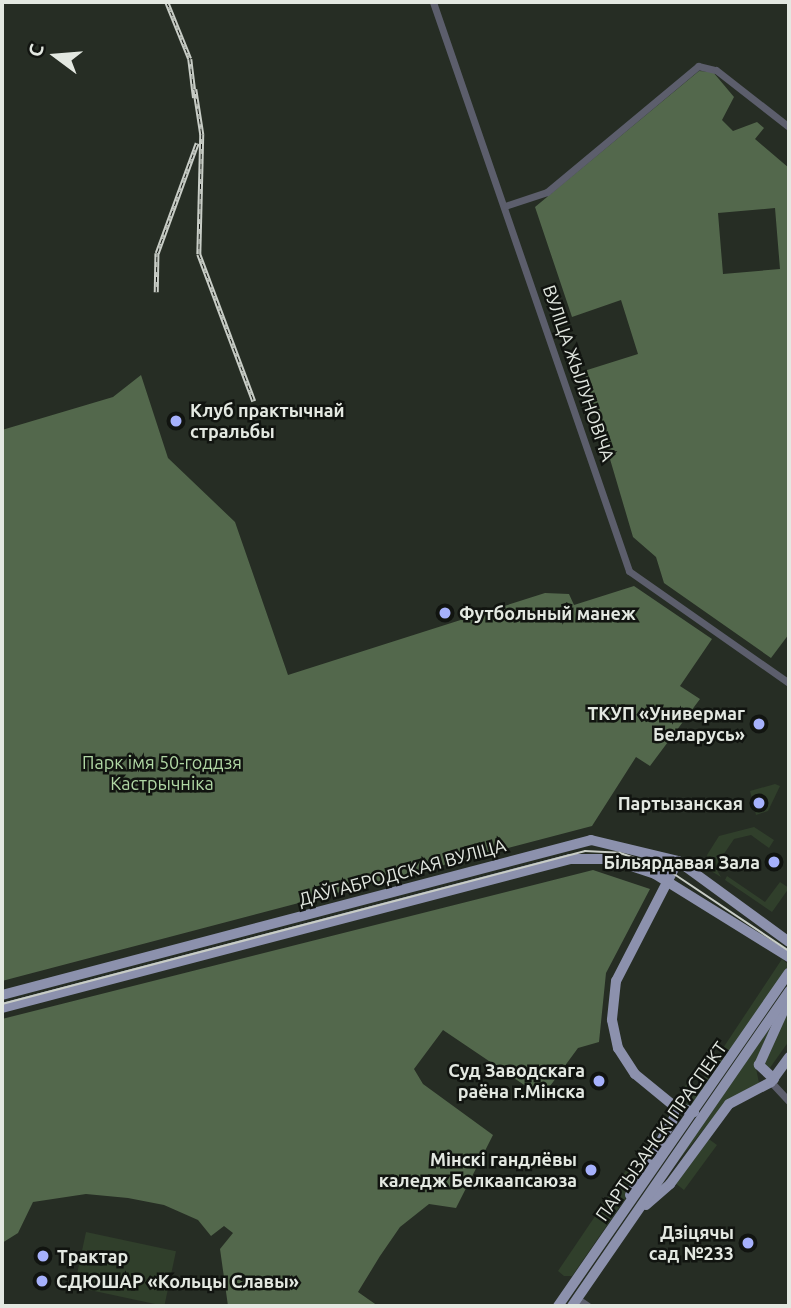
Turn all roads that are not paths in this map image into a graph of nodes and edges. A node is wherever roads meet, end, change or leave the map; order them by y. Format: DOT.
graph roads {
  1 [pos="433,2"];
  2 [pos="789,127"];
  3 [pos="505,206"];
  4 [pos="789,683"];
  5 [pos="678,861"];
  6 [pos="668,880"];
  7 [pos="785,940"];
  8 [pos="784,954"];
  9 [pos="789,973"];
  10 [pos="789,990"];
  11 [pos="2,995"];
  12 [pos="789,997"];
  13 [pos="2,1009"];
  14 [pos="789,1057"];
  15 [pos="772,1081"];
  16 [pos="789,1101"];
  17 [pos="674,1106"];
  18 [pos="694,1112"];
  19 [pos="624,1213"];
  20 [pos="637,1213"];
  21 [pos="570,1289"];
  22 [pos="575,1302"];
  23 [pos="558,1306"];
  24 [pos="588,1306"];
  1 -- 3 [label="street, ВУЛІЦА ЖЫЛУНОВІЧА"];
  2 -- 3 [label="street"];
  3 -- 4 [label="street, ВУЛІЦА ЖЫЛУНОВІЧА"];
  5 -- 6 [label="main road"];
  5 -- 7 [label="main road, ДАЎГАБРОДСКАЯ ВУЛІЦА"];
  5 -- 11 [label="main road, ДАЎГАБРОДСКАЯ ВУЛІЦА"];
  6 -- 8 [label="main road, ДАЎГАБРОДСКАЯ ВУЛІЦА"];
  6 -- 13 [label="main road, ДАЎГАБРОДСКАЯ ВУЛІЦА"];
  6 -- 17 [label="main road"];
  7 -- 8 [label="main road"];
  9 -- 18 [label="main road, ПАРТЫЗАНСКІ ПРАСПЕКТ"];
  10 -- 20 [label="main road, ПАРТЫЗАНСКІ ПРАСПЕКТ"];
  12 -- 15 [label="main road"];
  14 -- 15 [label="main road"];
  15 -- 16 [label="street"];
  15 -- 20 [label="main road"];
  17 -- 18 [label="main road"];
  17 -- 19 [label="main road"];
  18 -- 19 [label="main road, ПАРТЫЗАНСКІ ПРАСПЕКТ"];
  19 -- 21 [label="main road, ПАРТЫЗАНСКІ ПРАСПЕКТ"];
  20 -- 22 [label="main road, ПАРТЫЗАНСКІ ПРАСПЕКТ"];
  21 -- 22 [label="main road"];
  21 -- 23 [label="main road, ПАРТЫЗАНСКІ ПРАСПЕКТ"];
  22 -- 24 [label="street"];
}
